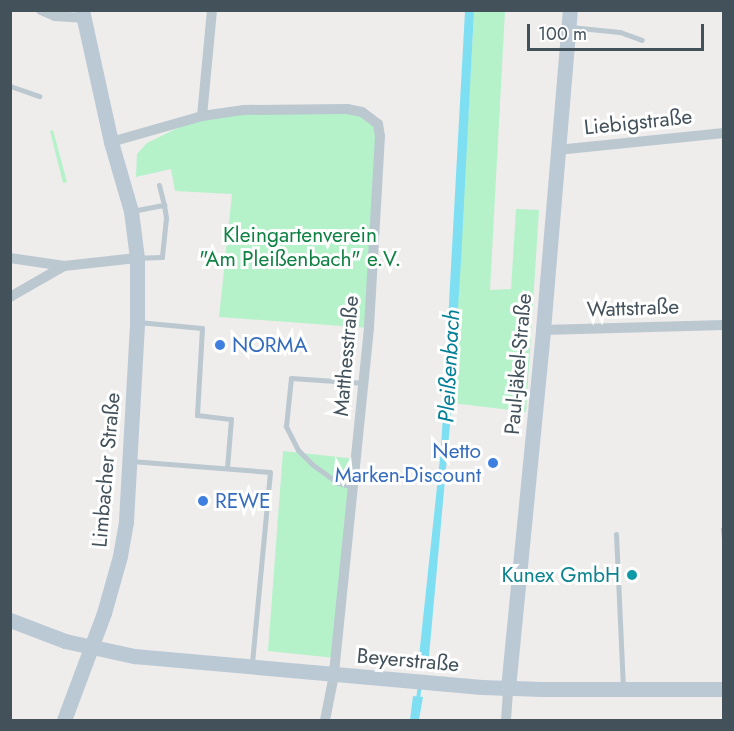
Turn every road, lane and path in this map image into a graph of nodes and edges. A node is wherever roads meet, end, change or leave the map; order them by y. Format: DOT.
graph roads {
  1 [pos="41,10"];
  2 [pos="212,10"];
  3 [pos="570,10"];
  4 [pos="82,14"];
  5 [pos="568,26"];
  6 [pos="642,40"];
  7 [pos="10,86"];
  8 [pos="39,96"];
  9 [pos="202,116"];
  10 [pos="723,133"];
  11 [pos="111,142"];
  12 [pos="558,150"];
  13 [pos="159,184"];
  14 [pos="164,206"];
  15 [pos="131,212"];
  16 [pos="10,258"];
  17 [pos="137,258"];
  18 [pos="64,266"];
  19 [pos="10,297"];
  20 [pos="142,322"];
  21 [pos="723,325"];
  22 [pos="543,330"];
  23 [pos="364,383"];
  24 [pos="129,460"];
  25 [pos="227,468"];
  26 [pos="354,487"];
  27 [pos="723,529"];
  28 [pos="616,534"];
  29 [pos="723,539"];
  30 [pos="10,620"];
  31 [pos="92,647"];
  32 [pos="252,666"];
  33 [pos="334,675"];
  34 [pos="508,688"];
  35 [pos="623,689"];
  36 [pos="723,689"];
  37 [pos="64,720"];
  38 [pos="326,720"];
  39 [pos="506,720"];
  1 -- 4 [label="street"];
  2 -- 9 [label="street"];
  3 -- 5 [label="street, Paul-Jäkel-Straße"];
  4 -- 11 [label="street, Limbacher Straße"];
  5 -- 6 [label="lane"];
  5 -- 12 [label="street, Paul-Jäkel-Straße"];
  7 -- 8 [label="lane"];
  9 -- 11 [label="street, Matthesstraße"];
  9 -- 23 [label="street, Matthesstraße"];
  10 -- 12 [label="street, Liebigstraße"];
  11 -- 15 [label="street, Limbacher Straße"];
  12 -- 22 [label="street, Paul-Jäkel-Straße"];
  13 -- 14 [label="lane"];
  14 -- 15 [label="lane"];
  14 -- 17 [label="lane"];
  15 -- 17 [label="street, Limbacher Straße"];
  16 -- 18 [label="street"];
  17 -- 18 [label="street"];
  17 -- 20 [label="street, Limbacher Straße"];
  18 -- 19 [label="street"];
  20 -- 24 [label="street, Limbacher Straße"];
  20 -- 25 [label="lane"];
  21 -- 22 [label="street, Wattstraße"];
  22 -- 34 [label="street, Paul-Jäkel-Straße"];
  23 -- 26 [label="street, Matthesstraße"];
  23 -- 26 [label="lane"];
  24 -- 25 [label="lane"];
  24 -- 31 [label="street, Limbacher Straße"];
  25 -- 32 [label="lane"];
  26 -- 33 [label="street, Matthesstraße"];
  27 -- 29 [label="lane"];
  28 -- 35 [label="lane"];
  30 -- 31 [label="street, Beyerstraße"];
  31 -- 32 [label="street, Beyerstraße"];
  31 -- 37 [label="street, Limbacher Straße"];
  32 -- 33 [label="street, Beyerstraße"];
  33 -- 34 [label="street, Beyerstraße"];
  33 -- 38 [label="street, Matthesstraße"];
  34 -- 35 [label="street, Beyerstraße"];
  34 -- 39 [label="street, Paul-Jäkel-Straße"];
  35 -- 36 [label="street, Beyerstraße"];
}
